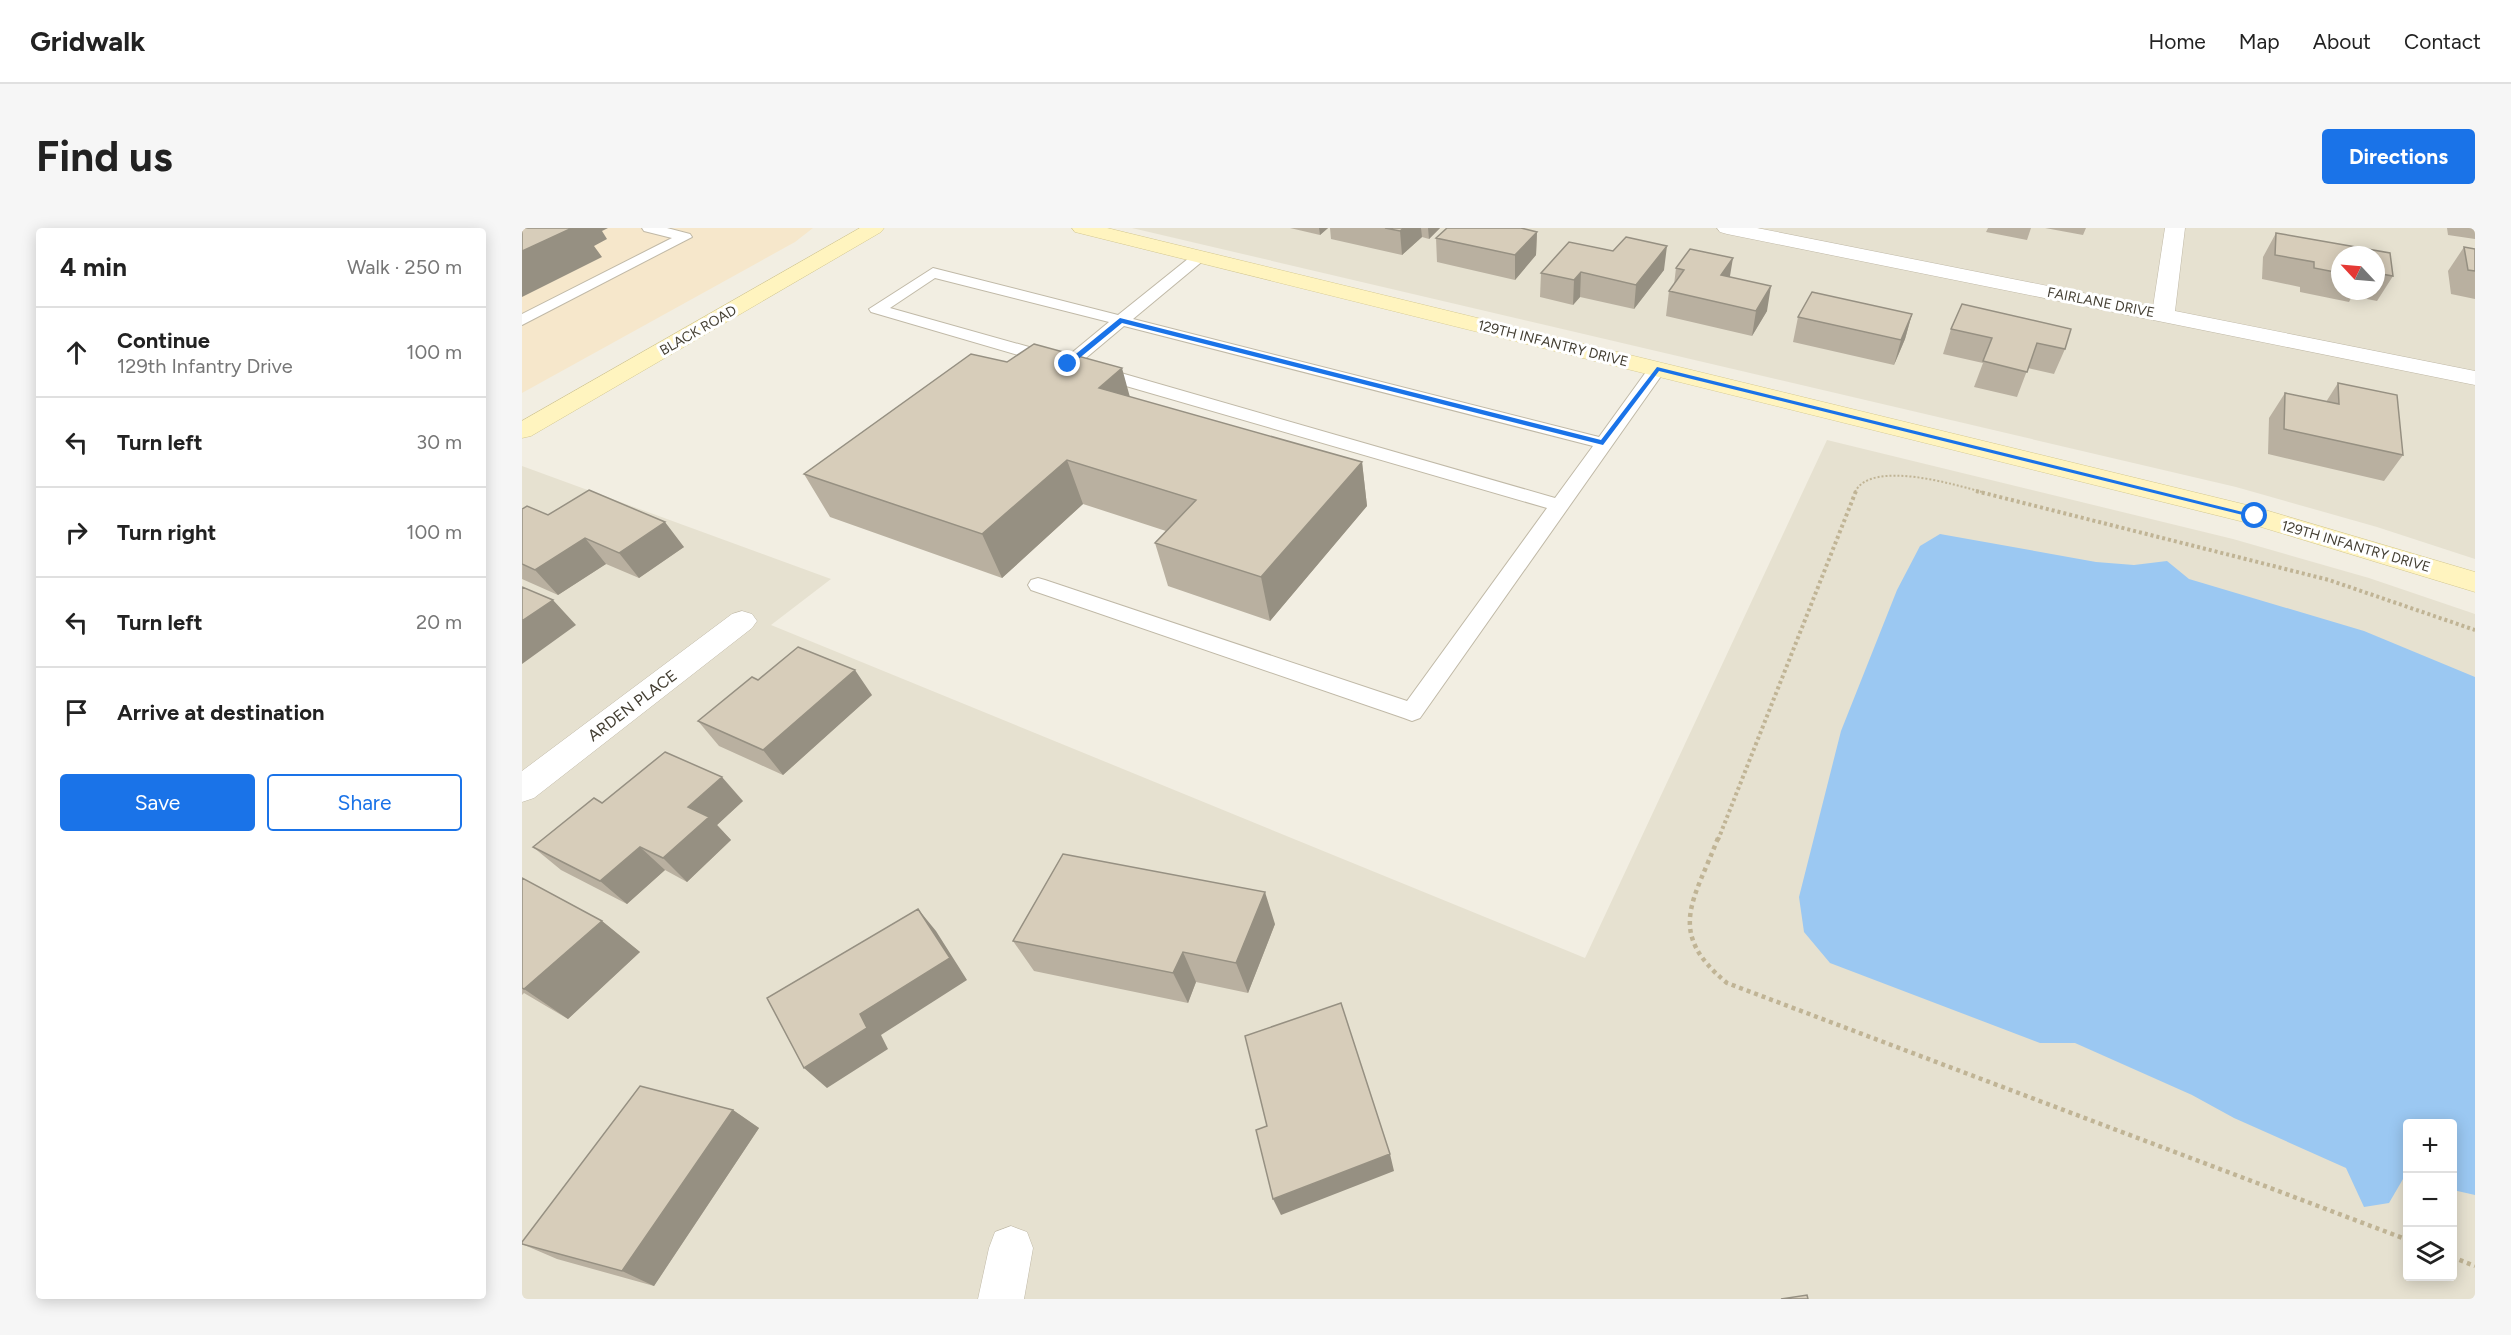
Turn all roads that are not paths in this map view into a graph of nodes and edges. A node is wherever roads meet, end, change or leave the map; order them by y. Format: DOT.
graph roads {
  1 [pos="649,228"];
  2 [pos="874,228"];
  3 [pos="1082,228"];
  4 [pos="1727,228"];
  5 [pos="2175,228"];
  6 [pos="1200,257"];
  7 [pos="2163,315"];
  8 [pos="522,320"];
  9 [pos="1120,320"];
  10 [pos="1068,364"];
  11 [pos="1657,369"];
  12 [pos="2475,378"];
  13 [pos="522,431"];
  14 [pos="1603,443"];
  15 [pos="1558,505"];
  16 [pos="2475,582"];
  17 [pos="1038,585"];
  18 [pos="742,621"];
  19 [pos="522,789"];
  20 [pos="1011,1248"];
  21 [pos="1001,1299"];
  1 -- 8 [label="lane"];
  2 -- 13 [label="street, BLACK ROAD"];
  3 -- 6 [label="street, 129TH INFANTRY DRIVE"];
  4 -- 7 [label="street, FAIRLANE DRIVE"];
  5 -- 7 [label="street"];
  6 -- 9 [label="lane"];
  6 -- 11 [label="street, 129TH INFANTRY DRIVE"];
  7 -- 12 [label="street, FAIRLANE DRIVE"];
  9 -- 10 [label="lane"];
  9 -- 10 [label="lane"];
  9 -- 14 [label="lane"];
  10 -- 15 [label="lane"];
  11 -- 14 [label="lane"];
  11 -- 16 [label="street, 129TH INFANTRY DRIVE"];
  14 -- 15 [label="lane"];
  15 -- 17 [label="lane"];
  18 -- 19 [label="street, ARDEN PLACE"];
  20 -- 21 [label="street"];
}
